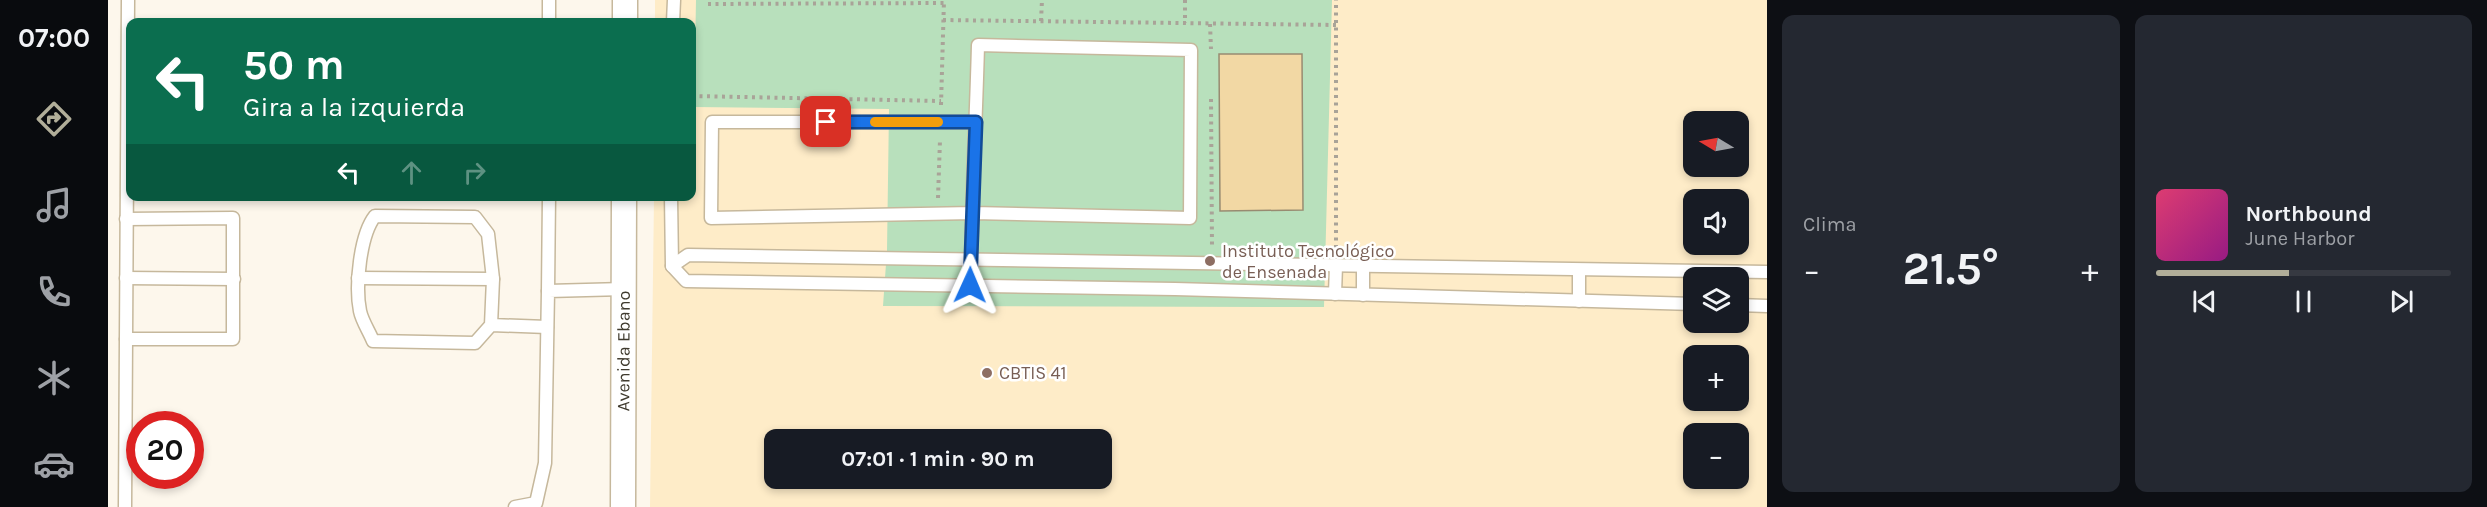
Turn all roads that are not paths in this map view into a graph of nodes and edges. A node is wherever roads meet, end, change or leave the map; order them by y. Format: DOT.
graph roads {
  1 [pos="128,0"];
  2 [pos="549,0"];
  3 [pos="625,0"];
  4 [pos="674,0"];
  5 [pos="128,18"];
  6 [pos="549,18"];
  7 [pos="625,18"];
  8 [pos="673,18"];
  9 [pos="976,122"];
  10 [pos="126,201"];
  11 [pos="549,201"];
  12 [pos="624,201"];
  13 [pos="671,201"];
  14 [pos="973,213"];
  15 [pos="126,219"];
  16 [pos="971,260"];
  17 [pos="1336,265"];
  18 [pos="672,266"];
  19 [pos="1364,266"];
  20 [pos="1579,270"];
  21 [pos="1767,272"];
  22 [pos="126,278"];
  23 [pos="358,278"];
  24 [pos="234,279"];
  25 [pos="493,279"];
  26 [pos="970,285"];
  27 [pos="624,289"];
  28 [pos="548,291"];
  29 [pos="1335,294"];
  30 [pos="1363,295"];
  31 [pos="1578,301"];
  32 [pos="1683,304"];
  33 [pos="1749,305"];
  34 [pos="1767,306"];
  35 [pos="491,325"];
  36 [pos="548,327"];
  37 [pos="126,339"];
  38 [pos="124,507"];
  39 [pos="515,507"];
  40 [pos="623,507"];
  1 -- 5 [label="lane"];
  2 -- 6 [label="lane"];
  3 -- 7 [label="street"];
  4 -- 8 [label="lane"];
  9 -- 14 [label="lane"];
  9 -- 14 [label="lane"];
  9 -- 14 [label="lane"];
  10 -- 15 [label="lane"];
  11 -- 28 [label="lane"];
  12 -- 27 [label="street, Avenida Ebano"];
  13 -- 18 [label="lane"];
  14 -- 16 [label="lane"];
  15 -- 22 [label="lane"];
  15 -- 24 [label="lane"];
  16 -- 17 [label="lane"];
  16 -- 18 [label="lane"];
  16 -- 26 [label="lane"];
  17 -- 19 [label="lane"];
  17 -- 29 [label="lane"];
  18 -- 26 [label="lane"];
  19 -- 20 [label="lane"];
  19 -- 30 [label="lane"];
  20 -- 21 [label="lane"];
  20 -- 31 [label="lane"];
  22 -- 24 [label="lane"];
  22 -- 37 [label="lane"];
  23 -- 25 [label="lane"];
  23 -- 25 [label="lane"];
  23 -- 35 [label="lane"];
  24 -- 37 [label="lane"];
  25 -- 35 [label="lane"];
  26 -- 29 [label="lane"];
  27 -- 28 [label="lane"];
  27 -- 40 [label="street, Avenida Ebano"];
  28 -- 36 [label="lane"];
  29 -- 30 [label="lane"];
  30 -- 31 [label="lane"];
  31 -- 32 [label="lane"];
  33 -- 34 [label="lane"];
  35 -- 36 [label="lane"];
  36 -- 39 [label="lane"];
  37 -- 38 [label="lane"];
}
